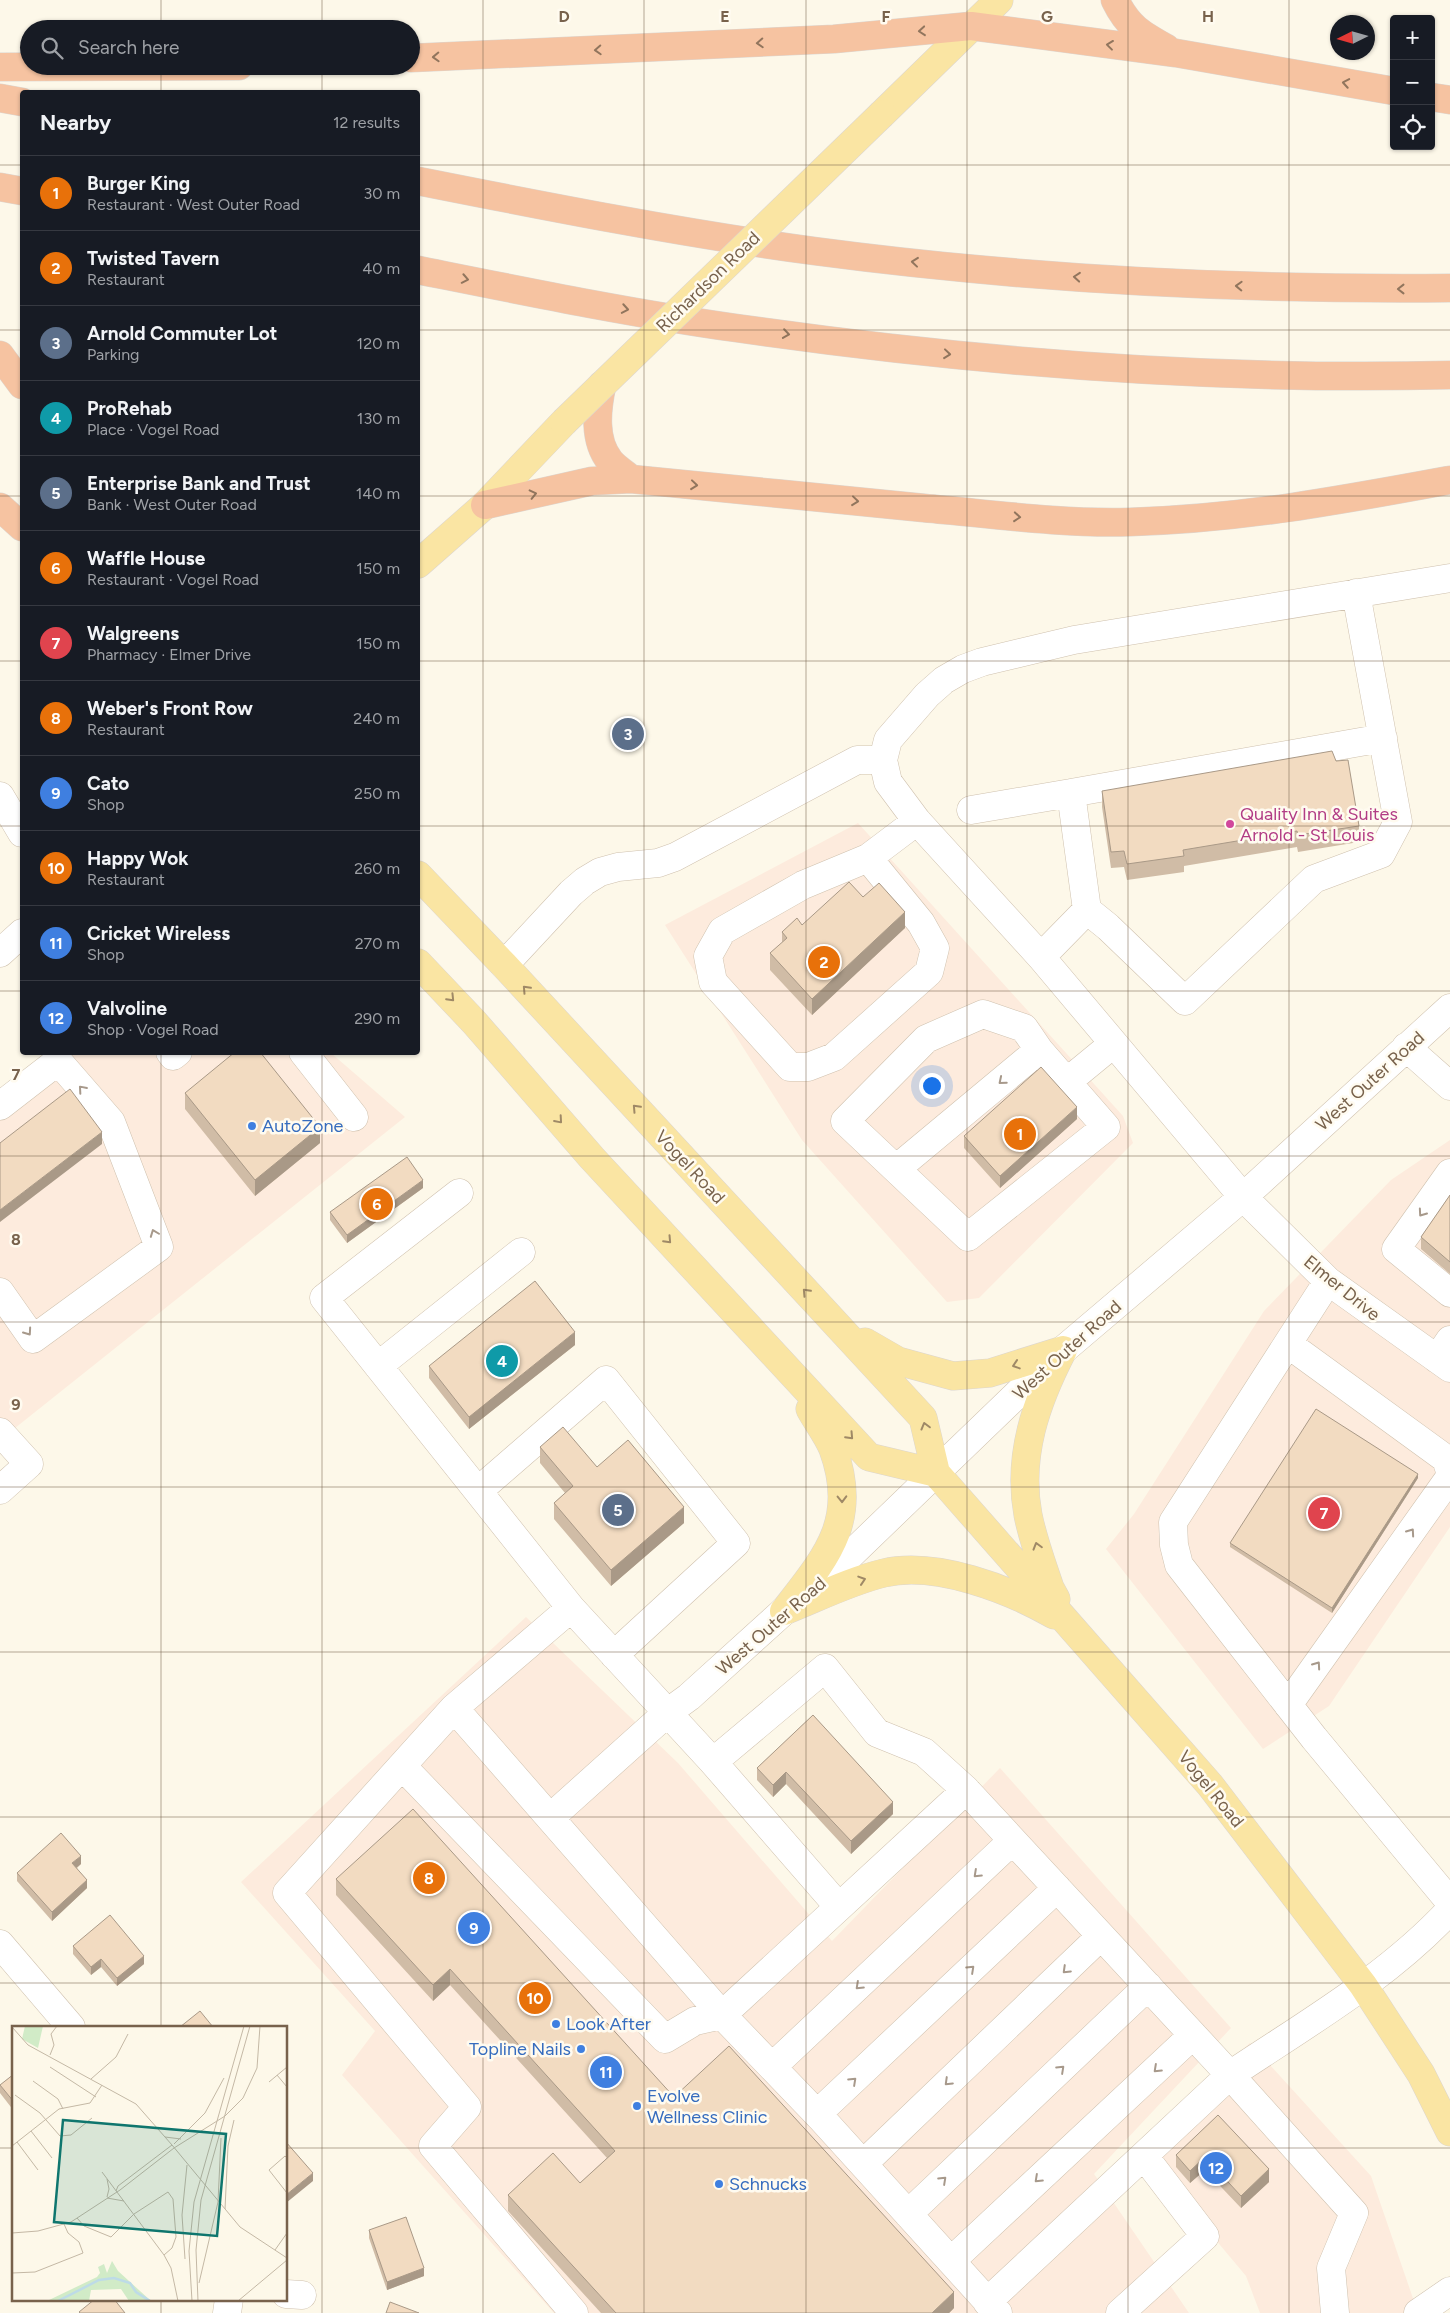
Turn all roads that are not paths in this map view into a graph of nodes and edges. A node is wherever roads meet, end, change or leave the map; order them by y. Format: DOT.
graph roads {
  1 [pos="999,0"];
  2 [pos="1115,0"];
  3 [pos="971,26"];
  4 [pos="1176,53"];
  5 [pos="420,58"];
  6 [pos="0,67"];
  7 [pos="20,67"];
  8 [pos="1390,90"];
  9 [pos="0,98"];
  10 [pos="1435,98"];
  11 [pos="1450,100"];
  12 [pos="20,102"];
  13 [pos="420,181"];
  14 [pos="0,186"];
  15 [pos="20,191"];
  16 [pos="420,270"];
  17 [pos="1450,288"];
  18 [pos="0,354"];
  19 [pos="1450,375"];
  20 [pos="20,382"];
  21 [pos="602,385"];
  22 [pos="631,478"];
  23 [pos="1450,480"];
  24 [pos="486,505"];
  25 [pos="0,507"];
  26 [pos="20,525"];
  27 [pos="420,562"];
  28 [pos="1450,578"];
  29 [pos="1356,593"];
  30 [pos="1383,738"];
  31 [pos="883,760"];
  32 [pos="1070,793"];
  33 [pos="0,796"];
  34 [pos="971,810"];
  35 [pos="917,821"];
  36 [pos="20,830"];
  37 [pos="868,858"];
  38 [pos="420,877"];
  39 [pos="1087,910"];
  40 [pos="20,935"];
  41 [pos="0,953"];
  42 [pos="1041,957"];
  43 [pos="420,965"];
  44 [pos="504,965"];
  45 [pos="1450,1008"];
  46 [pos="1113,1044"];
  47 [pos="1406,1047"];
  48 [pos="1039,1050"];
  49 [pos="305,1055"];
  50 [pos="1068,1082"];
  51 [pos="1450,1086"];
  52 [pos="0,1106"];
  53 [pos="354,1117"];
  54 [pos="896,1169"];
  55 [pos="1450,1174"];
  56 [pos="460,1193"];
  57 [pos="1243,1197"];
  58 [pos="520,1252"];
  59 [pos="1328,1281"];
  60 [pos="0,1292"];
  61 [pos="1450,1293"];
  62 [pos="831,1319"];
  63 [pos="1288,1344"];
  64 [pos="1063,1350"];
  65 [pos="1446,1356"];
  66 [pos="780,1361"];
  67 [pos="378,1366"];
  68 [pos="0,1432"];
  69 [pos="1450,1471"];
  70 [pos="936,1473"];
  71 [pos="1450,1477"];
  72 [pos="0,1490"];
  73 [pos="478,1491"];
  74 [pos="571,1608"];
  75 [pos="784,1611"];
  76 [pos="1068,1623"];
  77 [pos="614,1655"];
  78 [pos="1288,1705"];
  79 [pos="454,1708"];
  80 [pos="667,1713"];
  81 [pos="713,1762"];
  82 [pos="402,1766"];
  83 [pos="966,1790"];
  84 [pos="550,1818"];
  85 [pos="1012,1841"];
  86 [pos="1057,1888"];
  87 [pos="839,1907"];
  88 [pos="1448,1914"];
  89 [pos="1101,1936"];
  90 [pos="0,1944"];
  91 [pos="1363,1985"];
  92 [pos="1148,1986"];
  93 [pos="722,2014"];
  94 [pos="70,2026"];
  95 [pos="1193,2035"];
  96 [pos="772,2067"];
  97 [pos="1230,2075"];
  98 [pos="817,2114"];
  99 [pos="1450,2132"];
  100 [pos="1144,2156"];
  101 [pos="863,2164"];
  102 [pos="908,2214"];
  103 [pos="951,2261"];
  104 [pos="1450,2291"];
  105 [pos="229,2300"];
  106 [pos="993,2307"];
  107 [pos="227,2313"];
  108 [pos="574,2313"];
  109 [pos="1120,2313"];
  110 [pos="1335,2313"];
  111 [pos="1418,2313"];
  1 -- 3 [label="main road, Richardson Road"];
  2 -- 4 [label="highway"];
  4 -- 3 [label="highway, one-way"];
  3 -- 5 [label="highway, one-way"];
  3 -- 21 [label="main road, Richardson Road, bridge"];
  8 -- 4 [label="highway, one-way"];
  6 -- 7 [label="highway"];
  9 -- 12 [label="highway"];
  10 -- 11 [label="highway"];
  17 -- 13 [label="highway, one-way"];
  14 -- 15 [label="highway"];
  16 -- 19 [label="highway, one-way"];
  18 -- 20 [label="highway"];
  21 -- 22 [label="highway"];
  21 -- 24 [label="main road, Richardson Road, bridge"];
  22 -- 23 [label="highway, one-way"];
  24 -- 22 [label="highway, one-way"];
  24 -- 27 [label="main road, Richardson Road"];
  25 -- 26 [label="highway"];
  28 -- 29 [label="street"];
  29 -- 30 [label="street"];
  29 -- 31 [label="street"];
  30 -- 32 [label="street"];
  30 -- 39 [label="street"];
  31 -- 35 [label="street, Elmer Drive"];
  31 -- 44 [label="street"];
  32 -- 34 [label="street"];
  32 -- 39 [label="street"];
  33 -- 36 [label="street"];
  35 -- 37 [label="street"];
  35 -- 42 [label="street, Elmer Drive"];
  37 -- 37 [label="street"];
  38 -- 44 [label="main road, Vogel Road"];
  39 -- 42 [label="street"];
  40 -- 41 [label="street"];
  42 -- 46 [label="street, Elmer Drive"];
  43 -- 66 [label="main road, one-way"];
  62 -- 44 [label="main road, Vogel Road, one-way"];
  45 -- 47 [label="street, West Outer Road"];
  46 -- 50 [label="street"];
  46 -- 57 [label="street, Elmer Drive"];
  47 -- 51 [label="street"];
  47 -- 57 [label="street, West Outer Road"];
  48 -- 50 [label="street"];
  48 -- 54 [label="street, one-way"];
  48 -- 54 [label="street"];
  49 -- 53 [label="street"];
  50 -- 54 [label="street"];
  60 -- 52 [label="street, one-way"];
  55 -- 61 [label="street, one-way"];
  56 -- 67 [label="street"];
  57 -- 59 [label="street, Elmer Drive"];
  57 -- 64 [label="street, West Outer Road"];
  58 -- 67 [label="street"];
  59 -- 63 [label="street"];
  59 -- 65 [label="street, Elmer Drive"];
  64 -- 62 [label="main road, one-way"];
  70 -- 62 [label="main road, Vogel Road, one-way"];
  63 -- 69 [label="street"];
  63 -- 78 [label="street"];
  64 -- 70 [label="street, West Outer Road"];
  76 -- 64 [label="main road, one-way"];
  66 -- 70 [label="main road, one-way"];
  66 -- 75 [label="main road, one-way"];
  67 -- 73 [label="street"];
  68 -- 72 [label="street"];
  70 -- 75 [label="street, West Outer Road"];
  70 -- 76 [label="main road, Vogel Road"];
  78 -- 71 [label="street, one-way"];
  73 -- 74 [label="street"];
  73 -- 77 [label="street"];
  74 -- 77 [label="street"];
  74 -- 79 [label="street"];
  75 -- 76 [label="main road, one-way"];
  75 -- 80 [label="street, West Outer Road"];
  76 -- 91 [label="main road, Vogel Road"];
  77 -- 80 [label="street"];
  78 -- 88 [label="street"];
  79 -- 82 [label="street"];
  79 -- 84 [label="street"];
  80 -- 81 [label="street"];
  80 -- 84 [label="street, West Outer Road"];
  81 -- 83 [label="street"];
  81 -- 87 [label="street"];
  82 -- 93 [label="street"];
  82 -- 108 [label="street"];
  83 -- 85 [label="street"];
  83 -- 87 [label="street"];
  84 -- 93 [label="street"];
  85 -- 86 [label="street"];
  85 -- 96 [label="street, one-way"];
  86 -- 89 [label="street"];
  98 -- 86 [label="street, one-way"];
  87 -- 93 [label="street"];
  88 -- 91 [label="street"];
  89 -- 92 [label="street"];
  89 -- 101 [label="street, one-way"];
  90 -- 94 [label="street"];
  91 -- 97 [label="street"];
  91 -- 99 [label="main road, Vogel Road"];
  92 -- 95 [label="street"];
  102 -- 92 [label="street, one-way"];
  93 -- 96 [label="street"];
  95 -- 97 [label="street"];
  95 -- 103 [label="street, one-way"];
  96 -- 98 [label="street"];
  97 -- 100 [label="street"];
  97 -- 110 [label="street"];
  98 -- 101 [label="street"];
  100 -- 106 [label="street"];
  100 -- 109 [label="street"];
  101 -- 102 [label="street"];
  102 -- 103 [label="street"];
  103 -- 106 [label="street"];
  104 -- 111 [label="street"];
  105 -- 107 [label="street"];
}
